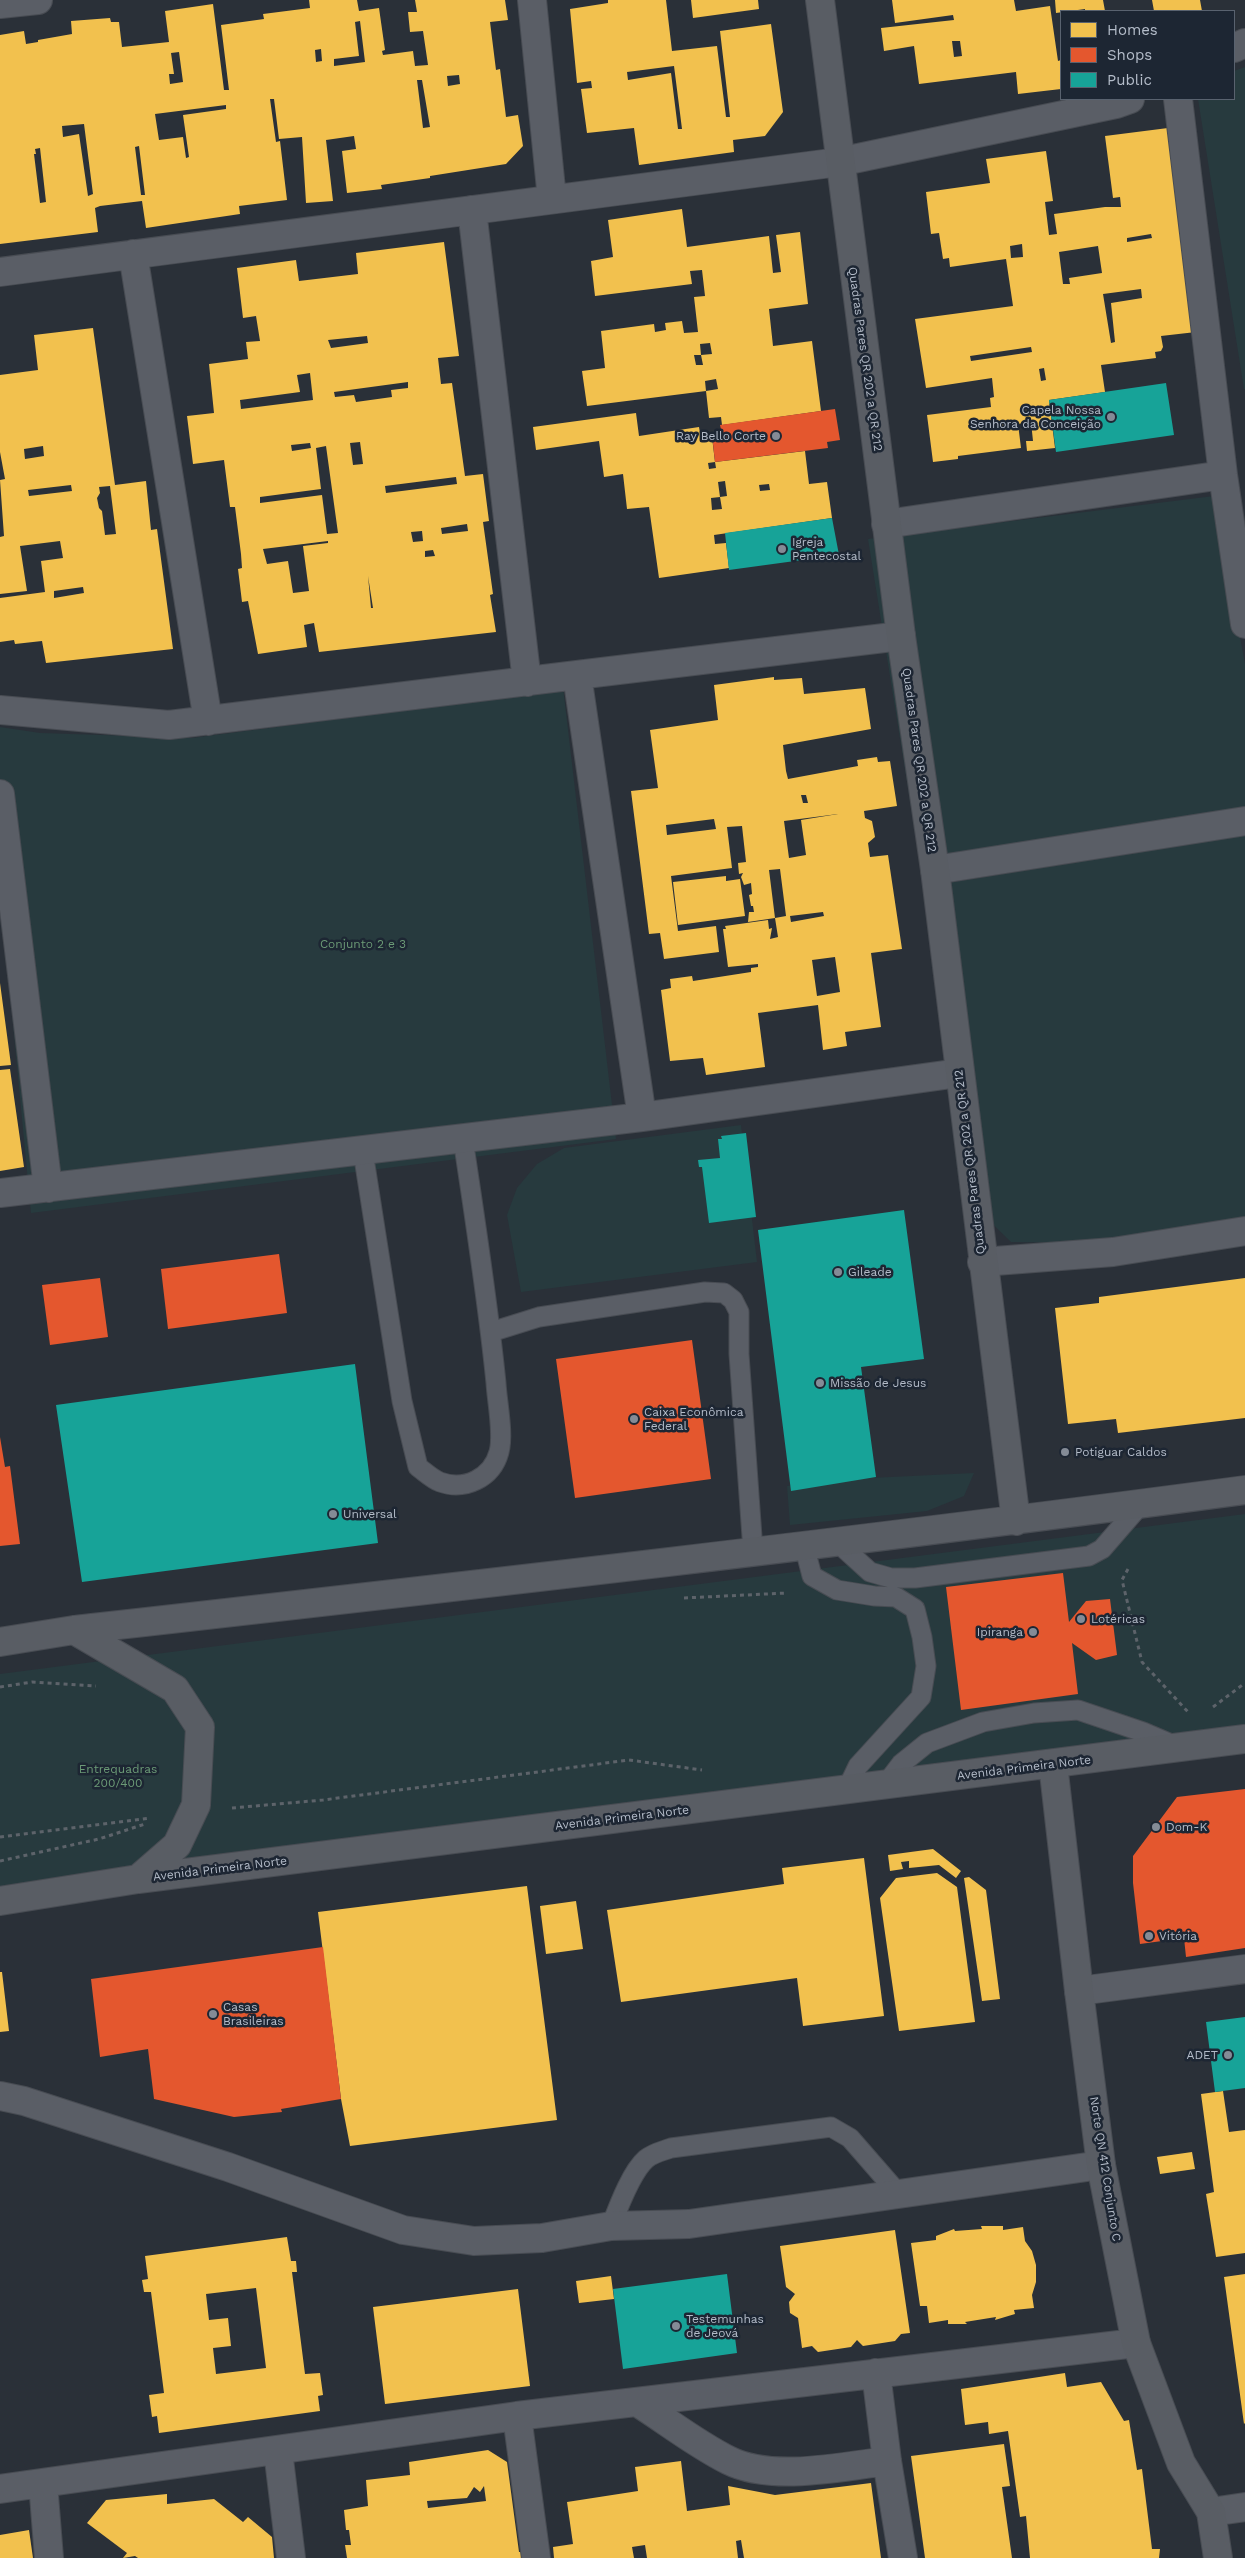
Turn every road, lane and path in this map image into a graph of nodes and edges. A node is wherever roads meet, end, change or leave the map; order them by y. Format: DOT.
graph roads {
  1 [pos="532,0"];
  2 [pos="820,0"];
  3 [pos="1127,100"];
  4 [pos="1178,100"];
  5 [pos="839,162"];
  6 [pos="552,198"];
  7 [pos="472,210"];
  8 [pos="134,254"];
  9 [pos="0,272"];
  10 [pos="1223,475"];
  11 [pos="886,524"];
  12 [pos="1245,624"];
  13 [pos="901,636"];
  14 [pos="577,675"];
  15 [pos="527,682"];
  16 [pos="0,710"];
  17 [pos="208,721"];
  18 [pos="0,794"];
  19 [pos="1245,821"];
  20 [pos="935,870"];
  21 [pos="960,1073"];
  22 [pos="642,1117"];
  23 [pos="463,1139"];
  24 [pos="363,1152"];
  25 [pos="48,1188"];
  26 [pos="0,1193"];
  27 [pos="1245,1231"];
  28 [pos="982,1262"];
  29 [pos="491,1332"];
  30 [pos="1245,1490"];
  31 [pos="1141,1504"];
  32 [pos="1016,1521"];
  33 [pos="836,1541"];
  34 [pos="804,1545"];
  35 [pos="753,1551"];
  36 [pos="1130,1564"];
  37 [pos="915,1578"];
  38 [pos="837,1590"];
  39 [pos="682,1598"];
  40 [pos="915,1609"];
  41 [pos="74,1630"];
  42 [pos="0,1642"];
  43 [pos="1245,1683"];
  44 [pos="100,1686"];
  45 [pos="0,1687"];
  46 [pos="1210,1710"];
  47 [pos="1189,1713"];
  48 [pos="1245,1739"];
  49 [pos="1179,1748"];
  50 [pos="1053,1764"];
  51 [pos="707,1771"];
  52 [pos="885,1785"];
  53 [pos="846,1791"];
  54 [pos="196,1805"];
  55 [pos="0,1837"];
  56 [pos="0,1860"];
  57 [pos="138,1880"];
  58 [pos="0,1901"];
  59 [pos="1245,1969"];
  60 [pos="1079,1991"];
  61 [pos="0,2096"];
  62 [pos="1101,2164"];
  63 [pos="897,2192"];
  64 [pos="611,2226"];
  65 [pos="1136,2343"];
  66 [pos="876,2373"];
  67 [pos="637,2402"];
  68 [pos="517,2416"];
  69 [pos="278,2450"];
  70 [pos="887,2461"];
  71 [pos="42,2483"];
  72 [pos="0,2489"];
  73 [pos="1245,2507"];
  74 [pos="1211,2512"];
  75 [pos="49,2558"];
  76 [pos="291,2558"];
  77 [pos="536,2558"];
  78 [pos="903,2558"];
  79 [pos="1218,2558"];
  1 -- 6 [label="street"];
  2 -- 5 [label="main road, Quadras Pares QR 202 a QR 212"];
  3 -- 5 [label="street"];
  4 -- 10 [label="street"];
  5 -- 6 [label="street"];
  5 -- 11 [label="main road, Quadras Pares QR 202 a QR 212"];
  6 -- 7 [label="street"];
  7 -- 8 [label="street"];
  7 -- 15 [label="street"];
  8 -- 9 [label="street"];
  8 -- 17 [label="street"];
  10 -- 11 [label="street"];
  10 -- 12 [label="street"];
  11 -- 13 [label="main road, Quadras Pares QR 202 a QR 212"];
  13 -- 14 [label="street"];
  13 -- 20 [label="main road, Quadras Pares QR 202 a QR 212"];
  14 -- 15 [label="street"];
  14 -- 22 [label="street"];
  15 -- 17 [label="street"];
  16 -- 17 [label="street"];
  18 -- 25 [label="street"];
  19 -- 20 [label="street"];
  20 -- 21 [label="main road, Quadras Pares QR 202 a QR 212"];
  21 -- 22 [label="street"];
  21 -- 28 [label="main road, Quadras Pares QR 202 a QR 212"];
  22 -- 23 [label="street"];
  23 -- 24 [label="street"];
  23 -- 29 [label="lane"];
  24 -- 25 [label="street"];
  24 -- 29 [label="lane"];
  25 -- 26 [label="street"];
  27 -- 28 [label="street"];
  28 -- 32 [label="main road, Quadras Pares QR 202 a QR 212"];
  29 -- 35 [label="lane"];
  30 -- 31 [label="main road"];
  31 -- 32 [label="main road"];
  31 -- 37 [label="lane"];
  32 -- 33 [label="main road"];
  33 -- 34 [label="main road"];
  33 -- 37 [label="lane"];
  34 -- 35 [label="main road"];
  34 -- 38 [label="lane"];
  35 -- 41 [label="main road"];
  36 -- 47 [label="path"];
  37 -- 40 [label="lane"];
  38 -- 39 [label="path"];
  38 -- 40 [label="lane"];
  40 -- 53 [label="lane"];
  41 -- 42 [label="main road"];
  41 -- 54 [label="main road"];
  43 -- 46 [label="path"];
  44 -- 45 [label="path"];
  48 -- 49 [label="main road, Avenida Primeira Norte"];
  49 -- 50 [label="main road, Avenida Primeira Norte"];
  49 -- 52 [label="lane"];
  50 -- 52 [label="main road, Avenida Primeira Norte"];
  50 -- 60 [label="main road, Norte QN 412 Conjunto C"];
  51 -- 54 [label="path"];
  52 -- 53 [label="main road, Avenida Primeira Norte"];
  53 -- 57 [label="main road, Avenida Primeira Norte"];
  54 -- 57 [label="main road"];
  55 -- 56 [label="path"];
  57 -- 58 [label="main road, Avenida Primeira Norte"];
  59 -- 60 [label="street"];
  60 -- 62 [label="main road, Norte QN 412 Conjunto C"];
  61 -- 64 [label="street"];
  62 -- 63 [label="street"];
  62 -- 65 [label="main road, Norte QN 412 Conjunto C"];
  63 -- 64 [label="street"];
  63 -- 64 [label="lane"];
  65 -- 66 [label="street"];
  65 -- 74 [label="main road, Norte QN 412 Conjunto C"];
  66 -- 67 [label="street"];
  66 -- 70 [label="street"];
  67 -- 68 [label="street"];
  67 -- 70 [label="street"];
  68 -- 69 [label="street"];
  68 -- 77 [label="street"];
  69 -- 71 [label="street"];
  69 -- 76 [label="street"];
  70 -- 78 [label="street"];
  71 -- 72 [label="street"];
  71 -- 75 [label="street"];
  73 -- 74 [label="street"];
  74 -- 79 [label="main road, Norte QN 412 Conjunto C"];
}
